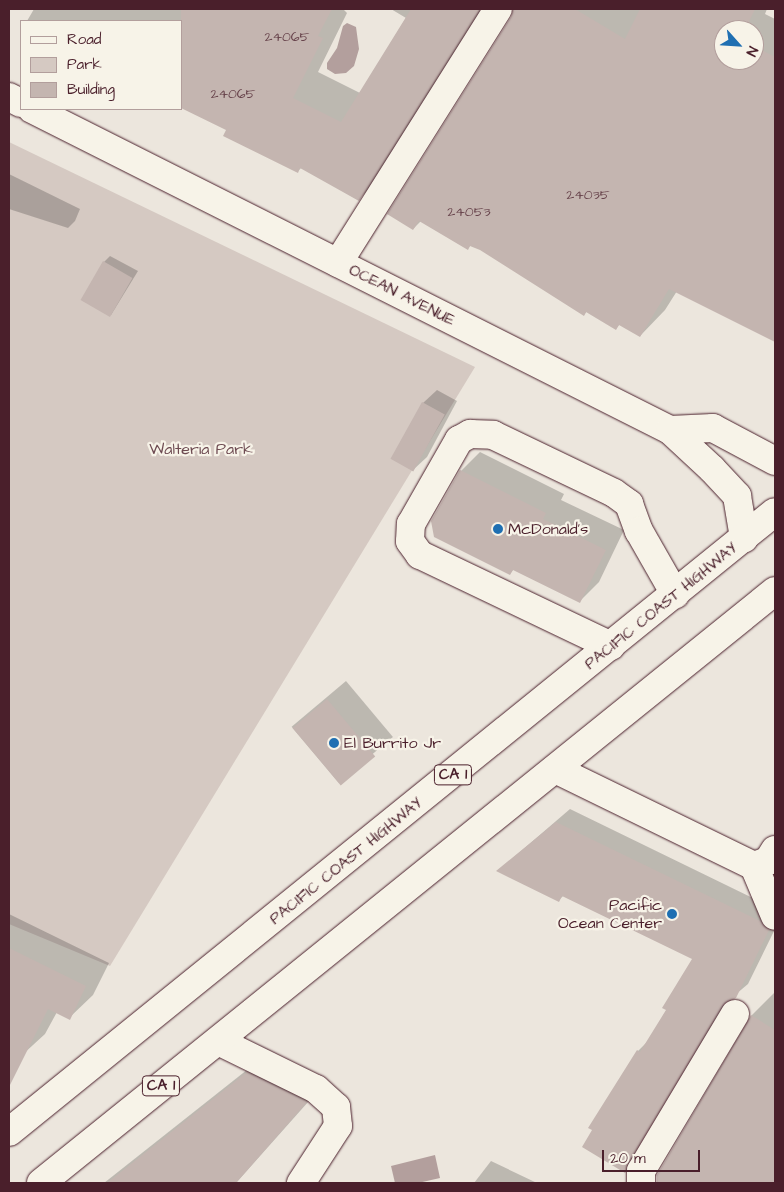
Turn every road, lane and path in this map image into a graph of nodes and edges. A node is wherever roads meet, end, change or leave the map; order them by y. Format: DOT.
graph roads {
  1 [pos="498,9"];
  2 [pos="34,110"];
  3 [pos="338,263"];
  4 [pos="670,430"];
  5 [pos="775,461"];
  6 [pos="775,512"];
  7 [pos="744,538"];
  8 [pos="775,591"];
  9 [pos="675,594"];
  10 [pos="611,646"];
  11 [pos="555,769"];
  12 [pos="775,850"];
  13 [pos="754,866"];
  14 [pos="775,916"];
  15 [pos="735,1014"];
  16 [pos="218,1041"];
  17 [pos="9,1132"];
  18 [pos="41,1183"];
  19 [pos="301,1183"];
  20 [pos="640,1183"];
  1 -- 3 [label="main road"];
  2 -- 3 [label="main road, OCEAN AVENUE"];
  3 -- 4 [label="main road, OCEAN AVENUE"];
  4 -- 5 [label="main road, OCEAN AVENUE"];
  4 -- 7 [label="main road"];
  6 -- 7 [label="main road, PACIFIC COAST HIGHWAY / CA 1"];
  7 -- 9 [label="main road, PACIFIC COAST HIGHWAY / CA 1"];
  8 -- 11 [label="main road, CA 1"];
  9 -- 10 [label="main road, PACIFIC COAST HIGHWAY / CA 1"];
  9 -- 10 [label="main road"];
  10 -- 17 [label="main road, PACIFIC COAST HIGHWAY / CA 1"];
  11 -- 13 [label="main road"];
  11 -- 16 [label="main road, CA 1"];
  12 -- 13 [label="main road"];
  13 -- 14 [label="main road"];
  15 -- 20 [label="main road"];
  16 -- 18 [label="main road, CA 1"];
  16 -- 19 [label="main road"];
}
